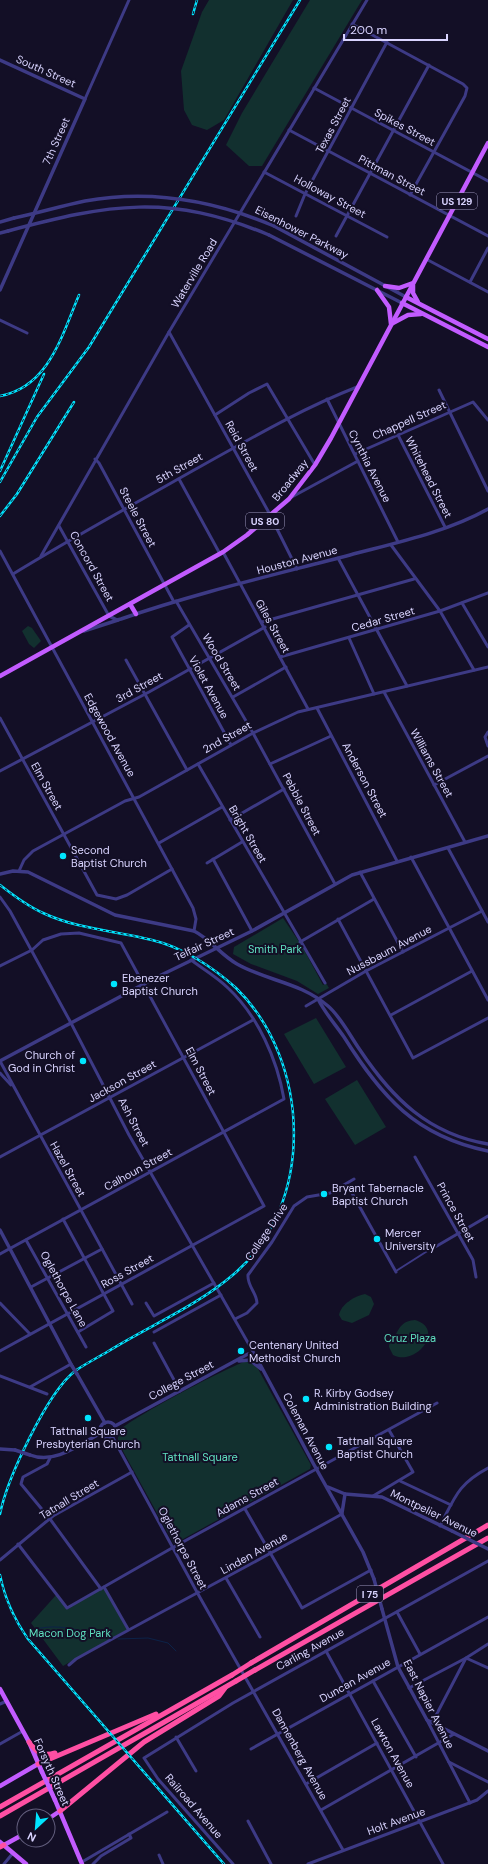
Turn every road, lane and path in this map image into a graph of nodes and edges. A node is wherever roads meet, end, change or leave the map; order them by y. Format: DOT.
graph roads {
  1 [pos="129,0"];
  2 [pos="367,0"];
  3 [pos="352,24"];
  4 [pos="387,42"];
  5 [pos="0,60"];
  6 [pos="429,65"];
  7 [pos="314,88"];
  8 [pos="85,99"];
  9 [pos="352,108"];
  10 [pos="289,130"];
  11 [pos="393,130"];
  12 [pos="488,143"];
  13 [pos="329,152"];
  14 [pos="433,152"];
  15 [pos="264,172"];
  16 [pos="472,172"];
  17 [pos="370,173"];
  18 [pos="488,181"];
  19 [pos="305,194"];
  20 [pos="410,195"];
  21 [pos="450,215"];
  22 [pos="296,216"];
  23 [pos="346,216"];
  24 [pos="0,222"];
  25 [pos="0,234"];
  26 [pos="336,236"];
  27 [pos="488,236"];
  28 [pos="387,237"];
  29 [pos="488,248"];
  30 [pos="426,259"];
  31 [pos="470,282"];
  32 [pos="413,284"];
  33 [pos="385,286"];
  34 [pos="0,290"];
  35 [pos="377,290"];
  36 [pos="488,292"];
  37 [pos="406,297"];
  38 [pos="402,303"];
  39 [pos="419,304"];
  40 [pos="423,314"];
  41 [pos="0,320"];
  42 [pos="392,324"];
  43 [pos="170,332"];
  44 [pos="27,333"];
  45 [pos="488,339"];
  46 [pos="488,347"];
  47 [pos="359,387"];
  48 [pos="439,390"];
  49 [pos="327,399"];
  50 [pos="450,411"];
  51 [pos="215,415"];
  52 [pos="287,418"];
  53 [pos="488,420"];
  54 [pos="339,423"];
  55 [pos="398,435"];
  56 [pos="233,449"];
  57 [pos="355,454"];
  58 [pos="95,459"];
  59 [pos="358,461"];
  60 [pos="315,465"];
  61 [pos="179,479"];
  62 [pos="488,491"];
  63 [pos="289,499"];
  64 [pos="488,508"];
  65 [pos="123,510"];
  66 [pos="270,517"];
  67 [pos="59,526"];
  68 [pos="445,527"];
  69 [pos="67,542"];
  70 [pos="398,542"];
  71 [pos="390,545"];
  72 [pos="0,551"];
  73 [pos="222,553"];
  74 [pos="41,556"];
  75 [pos="338,558"];
  76 [pos="297,569"];
  77 [pos="13,574"];
  78 [pos="414,579"];
  79 [pos="239,584"];
  80 [pos="164,585"];
  81 [pos="488,593"];
  82 [pos="357,596"];
  83 [pos="175,602"];
  84 [pos="462,603"];
  85 [pos="130,604"];
  86 [pos="440,611"];
  87 [pos="136,614"];
  88 [pos="109,616"];
  89 [pos="121,619"];
  90 [pos="262,622"];
  91 [pos="189,625"];
  92 [pos="265,627"];
  93 [pos="376,630"];
  94 [pos="82,631"];
  95 [pos="349,638"];
  96 [pos="52,647"];
  97 [pos="488,647"];
  98 [pos="210,658"];
  99 [pos="280,658"];
  100 [pos="126,660"];
  101 [pos="286,667"];
  102 [pos="488,668"];
  103 [pos="189,669"];
  104 [pos="474,670"];
  105 [pos="0,676"];
  106 [pos="407,686"];
  107 [pos="384,692"];
  108 [pos="145,694"];
  109 [pos="374,694"];
  110 [pos="233,697"];
  111 [pos="317,708"];
  112 [pos="308,709"];
  113 [pos="0,718"];
  114 [pos="93,722"];
  115 [pos="488,732"];
  116 [pos="253,733"];
  117 [pos="331,736"];
  118 [pos="231,745"];
  119 [pos="488,746"];
  120 [pos="488,756"];
  121 [pos="22,759"];
  122 [pos="198,764"];
  123 [pos="270,764"];
  124 [pos="187,770"];
  125 [pos="0,771"];
  126 [pos="434,785"];
  127 [pos="284,789"];
  128 [pos="135,799"];
  129 [pos="222,807"];
  130 [pos="230,820"];
  131 [pos="63,834"];
  132 [pos="488,836"];
  133 [pos="242,842"];
  134 [pos="465,842"];
  135 [pos="158,843"];
  136 [pos="448,848"];
  137 [pos="411,857"];
  138 [pos="213,859"];
  139 [pos="397,861"];
  140 [pos="207,863"];
  141 [pos="172,869"];
  142 [pos="19,871"];
  143 [pos="360,872"];
  144 [pos="0,874"];
  145 [pos="335,884"];
  146 [pos="0,897"];
  147 [pos="374,899"];
  148 [pos="482,910"];
  149 [pos="283,913"];
  150 [pos="338,919"];
  151 [pos="488,922"];
  152 [pos="450,928"];
  153 [pos="194,931"];
  154 [pos="252,931"];
  155 [pos="300,942"];
  156 [pos="217,948"];
  157 [pos="32,950"];
  158 [pos="403,952"];
  159 [pos="191,960"];
  160 [pos="0,966"];
  161 [pos="472,970"];
  162 [pos="366,971"];
  163 [pos="325,983"];
  164 [pos="144,984"];
  165 [pos="317,998"];
  166 [pos="488,1000"];
  167 [pos="306,1006"];
  168 [pos="390,1015"];
  169 [pos="488,1018"];
  170 [pos="253,1020"];
  171 [pos="71,1023"];
  172 [pos="184,1057"];
  173 [pos="0,1061"];
  174 [pos="0,1073"];
  175 [pos="15,1089"];
  176 [pos="110,1097"];
  177 [pos="224,1132"];
  178 [pos="40,1136"];
  179 [pos="488,1144"];
  180 [pos="488,1151"];
  181 [pos="0,1157"];
  182 [pos="415,1157"];
  183 [pos="151,1172"];
  184 [pos="354,1179"];
  185 [pos="359,1187"];
  186 [pos="263,1208"];
  187 [pos="81,1210"];
  188 [pos="488,1216"];
  189 [pos="63,1219"];
  190 [pos="0,1230"];
  191 [pos="458,1233"];
  192 [pos="26,1240"];
  193 [pos="192,1246"];
  194 [pos="10,1249"];
  195 [pos="102,1249"];
  196 [pos="430,1250"];
  197 [pos="0,1254"];
  198 [pos="84,1258"];
  199 [pos="396,1272"];
  200 [pos="476,1277"];
  201 [pos="48,1278"];
  202 [pos="214,1283"];
  203 [pos="122,1285"];
  204 [pos="31,1287"];
  205 [pos="104,1294"];
  206 [pos="221,1295"];
  207 [pos="0,1302"];
  208 [pos="146,1303"];
  209 [pos="132,1304"];
  210 [pos="67,1314"];
  211 [pos="235,1319"];
  212 [pos="50,1324"];
  213 [pos="78,1332"];
  214 [pos="154,1332"];
  215 [pos="30,1334"];
  216 [pos="154,1343"];
  217 [pos="86,1347"];
  218 [pos="0,1351"];
  219 [pos="255,1355"];
  220 [pos="230,1364"];
  221 [pos="72,1365"];
  222 [pos="264,1371"];
  223 [pos="0,1376"];
  224 [pos="30,1387"];
  225 [pos="180,1391"];
  226 [pos="47,1394"];
  227 [pos="437,1403"];
  228 [pos="105,1422"];
  229 [pos="115,1426"];
  230 [pos="388,1430"];
  231 [pos="101,1433"];
  232 [pos="112,1436"];
  233 [pos="0,1449"];
  234 [pos="50,1458"];
  235 [pos="488,1468"];
  236 [pos="316,1469"];
  237 [pos="132,1472"];
  238 [pos="400,1481"];
  239 [pos="326,1485"];
  240 [pos="345,1494"];
  241 [pos="373,1496"];
  242 [pos="451,1505"];
  243 [pos="245,1509"];
  244 [pos="342,1514"];
  245 [pos="50,1519"];
  246 [pos="488,1525"];
  247 [pos="440,1526"];
  248 [pos="488,1538"];
  249 [pos="18,1544"];
  250 [pos="172,1548"];
  251 [pos="488,1549"];
  252 [pos="271,1554"];
  253 [pos="0,1560"];
  254 [pos="488,1561"];
  255 [pos="371,1570"];
  256 [pos="226,1578"];
  257 [pos="102,1588"];
  258 [pos="198,1594"];
  259 [pos="382,1609"];
  260 [pos="397,1612"];
  261 [pos="488,1617"];
  262 [pos="384,1619"];
  263 [pos="128,1629"];
  264 [pos="260,1636"];
  265 [pos="488,1644"];
  266 [pos="326,1651"];
  267 [pos="420,1654"];
  268 [pos="466,1658"];
  269 [pos="69,1665"];
  270 [pos="240,1667"];
  271 [pos="398,1667"];
  272 [pos="488,1668"];
  273 [pos="372,1681"];
  274 [pos="228,1686"];
  275 [pos="409,1688"];
  276 [pos="0,1689"];
  277 [pos="254,1691"];
  278 [pos="349,1694"];
  279 [pos="6,1701"];
  280 [pos="0,1704"];
  281 [pos="170,1709"];
  282 [pos="427,1720"];
  283 [pos="432,1723"];
  284 [pos="23,1731"];
  285 [pos="278,1734"];
  286 [pos="454,1734"];
  287 [pos="176,1737"];
  288 [pos="29,1742"];
  289 [pos="0,1744"];
  290 [pos="377,1744"];
  291 [pos="438,1744"];
  292 [pos="77,1746"];
  293 [pos="251,1749"];
  294 [pos="488,1751"];
  295 [pos="416,1757"];
  296 [pos="144,1758"];
  297 [pos="448,1762"];
  298 [pos="38,1764"];
  299 [pos="392,1770"];
  300 [pos="196,1771"];
  301 [pos="488,1782"];
  302 [pos="306,1784"];
  303 [pos="0,1786"];
  304 [pos="488,1791"];
  305 [pos="470,1803"];
  306 [pos="0,1807"];
  307 [pos="322,1810"];
  308 [pos="60,1811"];
  309 [pos="167,1812"];
  310 [pos="56,1814"];
  311 [pos="0,1816"];
  312 [pos="248,1821"];
  313 [pos="420,1821"];
  314 [pos="129,1834"];
  315 [pos="16,1838"];
  316 [pos="1,1845"];
  317 [pos="343,1850"];
  318 [pos="13,1853"];
  319 [pos="158,1855"];
  320 [pos="82,1863"];
  321 [pos="4,1864"];
  322 [pos="26,1864"];
  323 [pos="93,1864"];
  324 [pos="163,1864"];
  325 [pos="233,1864"];
  326 [pos="271,1864"];
  327 [pos="308,1864"];
  328 [pos="443,1864"];
  1 -- 8 [label="street, 7th Street"];
  2 -- 3 [label="street, Waterville Road"];
  3 -- 4 [label="street"];
  3 -- 7 [label="street, Waterville Road"];
  4 -- 6 [label="street"];
  4 -- 9 [label="street, Texas Street"];
  5 -- 8 [label="street, South Street"];
  6 -- 11 [label="street"];
  6 -- 14 [label="street"];
  7 -- 9 [label="street, Spikes Street"];
  7 -- 10 [label="street, Waterville Road"];
  8 -- 34 [label="street, 7th Street"];
  9 -- 11 [label="street, Spikes Street"];
  9 -- 13 [label="street, Texas Street"];
  10 -- 13 [label="street, Pittman Street"];
  10 -- 15 [label="street, Waterville Road"];
  11 -- 14 [label="street, Spikes Street"];
  11 -- 17 [label="street"];
  12 -- 16 [label="main road, US 129"];
  13 -- 17 [label="street, Pittman Street"];
  13 -- 19 [label="street, Texas Street"];
  14 -- 16 [label="street, Spikes Street"];
  14 -- 20 [label="street"];
  15 -- 19 [label="street, Holloway Street"];
  15 -- 43 [label="street, Waterville Road"];
  16 -- 18 [label="street, Spikes Street"];
  16 -- 21 [label="main road, US 129"];
  17 -- 20 [label="street, Pittman Street"];
  17 -- 23 [label="street"];
  19 -- 22 [label="street, Texas Street"];
  19 -- 23 [label="street, Holloway Street"];
  20 -- 21 [label="street, Pittman Street"];
  21 -- 27 [label="street, Pittman Street"];
  21 -- 30 [label="main road, US 129"];
  23 -- 26 [label="street"];
  23 -- 28 [label="street, Holloway Street"];
  24 -- 33 [label="street, Eisenhower Parkway, bridge"];
  25 -- 35 [label="street, Eisenhower Parkway, bridge"];
  29 -- 31 [label="street"];
  30 -- 31 [label="street"];
  30 -- 32 [label="main road, US 129"];
  31 -- 36 [label="street"];
  32 -- 33 [label="main road"];
  32 -- 37 [label="main road, US 129"];
  32 -- 39 [label="main road"];
  33 -- 37 [label="street, Eisenhower Parkway"];
  35 -- 38 [label="street, Eisenhower Parkway"];
  35 -- 42 [label="main road"];
  37 -- 38 [label="main road, US 80"];
  37 -- 39 [label="main road, Eisenhower Parkway"];
  38 -- 40 [label="main road, Eisenhower Parkway"];
  38 -- 42 [label="main road, US 80"];
  39 -- 45 [label="main road, Eisenhower Parkway"];
  40 -- 42 [label="main road"];
  40 -- 46 [label="main road, Eisenhower Parkway"];
  41 -- 44 [label="street"];
  42 -- 47 [label="main road, Broadway / US 80"];
  43 -- 51 [label="street, Reid Street"];
  43 -- 58 [label="street, Waterville Road"];
  47 -- 49 [label="street, 5th Street"];
  47 -- 54 [label="main road, Broadway / US 80"];
  48 -- 50 [label="street"];
  49 -- 52 [label="street, 5th Street"];
  49 -- 54 [label="street, Cynthia Avenue"];
  50 -- 53 [label="street, Chappell Street"];
  50 -- 55 [label="street, Chappell Street"];
  50 -- 62 [label="street"];
  51 -- 52 [label="street"];
  51 -- 56 [label="street, Reid Street"];
  52 -- 56 [label="street, 5th Street"];
  52 -- 60 [label="street"];
  54 -- 57 [label="street, Cynthia Avenue"];
  54 -- 60 [label="main road, Broadway / US 80"];
  55 -- 57 [label="street, Chappell Street"];
  55 -- 68 [label="street, Whitehead Street"];
  56 -- 61 [label="street, 5th Street"];
  56 -- 66 [label="street, Reid Street"];
  57 -- 59 [label="street, Cynthia Avenue"];
  58 -- 65 [label="street, Steele Street"];
  58 -- 67 [label="street, Waterville Road"];
  59 -- 63 [label="street"];
  59 -- 70 [label="street, Cynthia Avenue"];
  60 -- 63 [label="main road, Broadway / US 80"];
  61 -- 65 [label="street, 5th Street"];
  61 -- 73 [label="street, Giles Street"];
  63 -- 66 [label="main road, Broadway / US 80"];
  64 -- 68 [label="street, Houston Avenue"];
  65 -- 69 [label="street, 5th Street"];
  65 -- 80 [label="street, Steele Street"];
  66 -- 73 [label="main road, Broadway / US 80"];
  66 -- 76 [label="street, Reid Street"];
  67 -- 69 [label="street, Concord Street"];
  67 -- 74 [label="street, Waterville Road"];
  68 -- 70 [label="street, Houston Avenue"];
  69 -- 74 [label="street, 5th Street"];
  69 -- 88 [label="street, Concord Street"];
  70 -- 71 [label="street, Houston Avenue"];
  71 -- 75 [label="street, Houston Avenue"];
  71 -- 78 [label="street"];
  72 -- 77 [label="street, Edgewood Avenue"];
  73 -- 79 [label="street, Giles Street"];
  73 -- 80 [label="main road, Broadway / US 80"];
  74 -- 77 [label="street, 5th Street"];
  75 -- 76 [label="street, Houston Avenue"];
  75 -- 82 [label="street"];
  76 -- 79 [label="street, Houston Avenue"];
  77 -- 96 [label="street, Edgewood Avenue"];
  78 -- 82 [label="street"];
  78 -- 86 [label="street"];
  79 -- 83 [label="street, Houston Avenue"];
  79 -- 90 [label="street, Giles Street"];
  80 -- 83 [label="street, Wood Street"];
  80 -- 85 [label="main road, Broadway / US 80"];
  81 -- 84 [label="street, Cedar Street"];
  82 -- 90 [label="street"];
  82 -- 93 [label="street"];
  83 -- 87 [label="street, Houston Avenue"];
  83 -- 91 [label="street, Wood Street"];
  84 -- 86 [label="street, Cedar Street"];
  84 -- 97 [label="street"];
  85 -- 87 [label="main road"];
  85 -- 88 [label="main road, Broadway / US 80"];
  86 -- 93 [label="street, Cedar Street"];
  86 -- 104 [label="street"];
  87 -- 89 [label="street, Houston Avenue"];
  88 -- 89 [label="street"];
  88 -- 94 [label="main road, US 80"];
  89 -- 94 [label="street, Houston Avenue"];
  90 -- 92 [label="street, Giles Street"];
  91 -- 98 [label="street, Wood Street"];
  91 -- 103 [label="street, Violet Avenue"];
  92 -- 98 [label="street, 3rd Street"];
  92 -- 99 [label="street, Giles Street"];
  93 -- 95 [label="street, Cedar Street"];
  93 -- 106 [label="street"];
  94 -- 96 [label="main road, US 80"];
  95 -- 99 [label="street, Cedar Street"];
  95 -- 109 [label="street"];
  96 -- 105 [label="main road, US 80"];
  96 -- 114 [label="street, Edgewood Avenue"];
  98 -- 103 [label="street, 3rd Street"];
  98 -- 110 [label="street, Wood Street"];
  99 -- 101 [label="street, Giles Street"];
  100 -- 108 [label="street"];
  101 -- 110 [label="street"];
  101 -- 112 [label="street, Giles Street"];
  102 -- 104 [label="street, 2nd Street"];
  103 -- 108 [label="street, 3rd Street"];
  103 -- 118 [label="street, Violet Avenue"];
  104 -- 106 [label="street, 2nd Street"];
  106 -- 107 [label="street, 2nd Street"];
  107 -- 109 [label="street, 2nd Street"];
  107 -- 126 [label="street, Williams Street"];
  108 -- 114 [label="street, 3rd Street"];
  108 -- 124 [label="street"];
  109 -- 111 [label="street, 2nd Street"];
  110 -- 116 [label="street, Wood Street"];
  111 -- 112 [label="street, 2nd Street"];
  111 -- 117 [label="street, Anderson Street"];
  112 -- 116 [label="street, 2nd Street"];
  113 -- 121 [label="street, Elm Street"];
  114 -- 121 [label="street, 3rd Street"];
  114 -- 128 [label="street, Edgewood Avenue"];
  115 -- 119 [label="street"];
  116 -- 118 [label="street, 2nd Street"];
  116 -- 123 [label="street, Pebble Street"];
  117 -- 123 [label="street"];
  117 -- 139 [label="street, Anderson Street"];
  118 -- 122 [label="street, 2nd Street"];
  120 -- 126 [label="street"];
  121 -- 125 [label="street, 3rd Street"];
  121 -- 131 [label="street, Elm Street"];
  122 -- 124 [label="street, 2nd Street"];
  122 -- 129 [label="street, Bright Street"];
  123 -- 127 [label="street, Pebble Street"];
  124 -- 128 [label="street, 2nd Street"];
  126 -- 134 [label="street, Williams Street"];
  127 -- 130 [label="street"];
  127 -- 145 [label="street, Pebble Street"];
  128 -- 131 [label="street, 2nd Street"];
  128 -- 135 [label="street, Edgewood Avenue"];
  129 -- 130 [label="street, Bright Street"];
  129 -- 135 [label="street"];
  130 -- 133 [label="street, Bright Street"];
  131 -- 141 [label="street, Elm Street"];
  131 -- 142 [label="street, 2nd Street"];
  132 -- 134 [label="street, Telfair Street"];
  133 -- 138 [label="street"];
  133 -- 149 [label="street, Bright Street"];
  134 -- 136 [label="street, Telfair Street"];
  135 -- 141 [label="street, Edgewood Avenue"];
  136 -- 137 [label="street, Telfair Street"];
  136 -- 148 [label="street"];
  137 -- 139 [label="street, Telfair Street"];
  137 -- 152 [label="street"];
  138 -- 140 [label="street"];
  138 -- 154 [label="street"];
  139 -- 143 [label="street, Telfair Street"];
  141 -- 153 [label="street, Edgewood Avenue"];
  142 -- 144 [label="street"];
  142 -- 153 [label="street"];
  143 -- 145 [label="street, Telfair Street"];
  143 -- 147 [label="street"];
  145 -- 149 [label="street, Telfair Street"];
  146 -- 157 [label="street, Ash Street"];
  147 -- 150 [label="street"];
  147 -- 158 [label="street"];
  148 -- 151 [label="street"];
  148 -- 152 [label="street, Nussbaum Avenue"];
  149 -- 154 [label="street, Telfair Street"];
  149 -- 155 [label="street"];
  150 -- 155 [label="street"];
  150 -- 162 [label="street"];
  152 -- 158 [label="street, Nussbaum Avenue"];
  152 -- 161 [label="street"];
  153 -- 156 [label="street"];
  154 -- 156 [label="street, Telfair Street"];
  155 -- 163 [label="street"];
  156 -- 159 [label="street, Telfair Street"];
  156 -- 165 [label="street"];
  157 -- 160 [label="street"];
  157 -- 164 [label="street, Elm Street"];
  157 -- 171 [label="street, Ash Street"];
  158 -- 162 [label="street, Nussbaum Avenue"];
  159 -- 164 [label="street, Telfair Street"];
  159 -- 170 [label="street"];
  161 -- 166 [label="street"];
  161 -- 168 [label="street"];
  162 -- 165 [label="street, Nussbaum Avenue"];
  162 -- 168 [label="street"];
  164 -- 171 [label="street, Telfair Street"];
  164 -- 172 [label="street, Elm Street"];
  165 -- 167 [label="street, Nussbaum Avenue"];
  165 -- 179 [label="street"];
  165 -- 180 [label="street"];
  168 -- 169 [label="street"];
  170 -- 172 [label="street, Jackson Street"];
  170 -- 177 [label="street, Calhoun Street"];
  171 -- 173 [label="street, Telfair Street"];
  171 -- 176 [label="street, Ash Street"];
  172 -- 176 [label="street, Jackson Street"];
  172 -- 177 [label="street, Elm Street"];
  173 -- 175 [label="street, Hazel Street"];
  174 -- 175 [label="street"];
  175 -- 178 [label="street, Hazel Street"];
  176 -- 178 [label="street, Jackson Street"];
  176 -- 183 [label="street, Ash Street"];
  177 -- 183 [label="street, Calhoun Street"];
  177 -- 186 [label="street, Elm Street"];
  178 -- 181 [label="street, Jackson Street"];
  178 -- 187 [label="street, Hazel Street"];
  182 -- 191 [label="street, Prince Street"];
  183 -- 187 [label="street, Calhoun Street"];
  183 -- 193 [label="street, Ash Street"];
  184 -- 211 [label="street, College Drive"];
  185 -- 199 [label="street"];
  186 -- 193 [label="street, Ross Street"];
  187 -- 189 [label="street, Calhoun Street"];
  187 -- 195 [label="street, Hazel Street"];
  188 -- 191 [label="street"];
  189 -- 192 [label="street, Calhoun Street"];
  189 -- 198 [label="street"];
  190 -- 194 [label="street"];
  191 -- 196 [label="street"];
  191 -- 200 [label="street, Prince Street"];
  192 -- 194 [label="street, Calhoun Street"];
  192 -- 201 [label="street, Oglethorpe Lane"];
  193 -- 202 [label="street, Ash Street"];
  193 -- 203 [label="street, Ross Street"];
  194 -- 197 [label="street, Calhoun Street"];
  194 -- 204 [label="street"];
  195 -- 198 [label="street"];
  195 -- 203 [label="street, Hazel Street"];
  196 -- 199 [label="street"];
  198 -- 201 [label="street"];
  198 -- 205 [label="street"];
  201 -- 204 [label="street"];
  201 -- 210 [label="street, Oglethorpe Lane"];
  202 -- 206 [label="street, Ash Street"];
  202 -- 208 [label="street"];
  203 -- 205 [label="street, Ross Street"];
  203 -- 209 [label="street, Hazel Street"];
  204 -- 212 [label="street"];
  205 -- 210 [label="street, Ross Street"];
  205 -- 213 [label="street"];
  206 -- 211 [label="street, Ash Street"];
  206 -- 214 [label="street"];
  207 -- 215 [label="street"];
  210 -- 212 [label="street, Ross Street"];
  210 -- 213 [label="street, Oglethorpe Lane"];
  211 -- 219 [label="street, Ash Street"];
  212 -- 215 [label="street, Ross Street"];
  212 -- 221 [label="street"];
  213 -- 217 [label="street, Oglethorpe Lane"];
  215 -- 218 [label="street, Ross Street"];
  216 -- 225 [label="street"];
  219 -- 220 [label="street, College Street"];
  219 -- 222 [label="street, Coleman Avenue"];
  220 -- 222 [label="street"];
  220 -- 225 [label="street, College Street"];
  221 -- 224 [label="street"];
  221 -- 228 [label="street, bridge"];
  222 -- 236 [label="street, Coleman Avenue"];
  223 -- 224 [label="street"];
  224 -- 226 [label="street"];
  225 -- 229 [label="street, College Street"];
  227 -- 230 [label="street, Adams Street"];
  228 -- 229 [label="street"];
  228 -- 231 [label="street"];
  229 -- 232 [label="street"];
  230 -- 236 [label="street, Adams Street"];
  230 -- 238 [label="street"];
  231 -- 232 [label="street"];
  231 -- 234 [label="street"];
  232 -- 237 [label="street, Oglethorpe Street"];
  233 -- 234 [label="street, bridge"];
  234 -- 245 [label="street"];
  235 -- 242 [label="street"];
  236 -- 239 [label="street, Coleman Avenue"];
  236 -- 243 [label="street, Adams Street"];
  237 -- 245 [label="street, Tatnall Street"];
  237 -- 250 [label="street, Oglethorpe Street"];
  238 -- 241 [label="street"];
  238 -- 242 [label="street"];
  239 -- 240 [label="street, Montpelier Avenue"];
  239 -- 244 [label="street, Coleman Avenue"];
  240 -- 241 [label="street, Montpelier Avenue"];
  240 -- 244 [label="street"];
  241 -- 247 [label="street, Montpelier Avenue"];
  242 -- 247 [label="street"];
  243 -- 250 [label="street, Adams Street"];
  243 -- 252 [label="street"];
  244 -- 252 [label="street, Linden Avenue"];
  244 -- 255 [label="street, Coleman Avenue"];
  245 -- 249 [label="street, Tatnall Street"];
  245 -- 257 [label="street"];
  246 -- 281 [label="highway, I 75, bridge"];
  247 -- 251 [label="street, Montpelier Avenue, bridge"];
  248 -- 274 [label="highway, I 75, bridge"];
  249 -- 253 [label="street, Tatnall Street"];
  249 -- 257 [label="street, Adams Street"];
  250 -- 257 [label="street, Adams Street"];
  250 -- 258 [label="street, Oglethorpe Street"];
  252 -- 255 [label="street"];
  252 -- 256 [label="street, Linden Avenue"];
  254 -- 260 [label="street, Carling Avenue"];
  255 -- 259 [label="street, Coleman Avenue, bridge"];
  256 -- 258 [label="street, Linden Avenue"];
  256 -- 264 [label="street"];
  257 -- 263 [label="street"];
  258 -- 263 [label="street, Linden Avenue"];
  258 -- 270 [label="street, Oglethorpe Street"];
  259 -- 262 [label="street, East Napier Avenue"];
  260 -- 262 [label="street, Carling Avenue"];
  260 -- 267 [label="street"];
  261 -- 267 [label="street, Duncan Avenue"];
  262 -- 266 [label="street, Carling Avenue"];
  262 -- 271 [label="street, East Napier Avenue"];
  263 -- 269 [label="street, Linden Avenue"];
  265 -- 268 [label="street"];
  266 -- 277 [label="street, Carling Avenue"];
  266 -- 278 [label="street, Lawton Avenue"];
  267 -- 271 [label="street, Duncan Avenue"];
  268 -- 272 [label="street"];
  268 -- 275 [label="street"];
  268 -- 283 [label="street"];
  270 -- 277 [label="street, Dannenberg Avenue"];
  271 -- 273 [label="street, Duncan Avenue"];
  271 -- 275 [label="street, East Napier Avenue"];
  273 -- 278 [label="street, Duncan Avenue"];
  273 -- 295 [label="street"];
  274 -- 308 [label="highway"];
  274 -- 311 [label="highway, I 75"];
  275 -- 282 [label="street, East Napier Avenue"];
  276 -- 279 [label="main road, Forsyth Street"];
  277 -- 285 [label="street, Dannenberg Avenue"];
  277 -- 287 [label="street, Carling Avenue"];
  278 -- 285 [label="street, Duncan Avenue"];
  278 -- 290 [label="street, Lawton Avenue"];
  279 -- 280 [label="street"];
  279 -- 284 [label="main road, Forsyth Street"];
  281 -- 292 [label="highway"];
  281 -- 306 [label="highway, I 75"];
  282 -- 283 [label="street"];
  282 -- 291 [label="street, East Napier Avenue"];
  283 -- 286 [label="street"];
  284 -- 288 [label="main road, Forsyth Street"];
  284 -- 289 [label="street"];
  285 -- 293 [label="street, Duncan Avenue"];
  285 -- 302 [label="street, Dannenberg Avenue"];
  286 -- 291 [label="street"];
  286 -- 294 [label="street"];
  287 -- 296 [label="street, Carling Avenue"];
  287 -- 300 [label="street"];
  288 -- 292 [label="highway"];
  288 -- 298 [label="main road, Forsyth Street"];
  290 -- 299 [label="street, Lawton Avenue"];
  290 -- 302 [label="street"];
  291 -- 295 [label="street"];
  291 -- 297 [label="street, East Napier Avenue"];
  292 -- 298 [label="highway"];
  295 -- 299 [label="street"];
  296 -- 325 [label="street, Railroad Avenue"];
  297 -- 301 [label="street"];
  297 -- 305 [label="street, East Napier Avenue"];
  298 -- 303 [label="main road"];
  298 -- 308 [label="main road, Forsyth Street, bridge"];
  299 -- 307 [label="street"];
  299 -- 313 [label="street, Lawton Avenue"];
  302 -- 307 [label="street, Dannenberg Avenue"];
  304 -- 305 [label="street, Holt Avenue"];
  305 -- 313 [label="street, Holt Avenue"];
  307 -- 317 [label="street, Dannenberg Avenue"];
  308 -- 310 [label="main road"];
  308 -- 320 [label="main road, Forsyth Street"];
  309 -- 314 [label="street"];
  312 -- 326 [label="street"];
  313 -- 317 [label="street, Holt Avenue"];
  313 -- 328 [label="street, Lawton Avenue"];
  314 -- 320 [label="street"];
  314 -- 323 [label="street"];
  315 -- 316 [label="main road"];
  316 -- 318 [label="main road"];
  317 -- 327 [label="street, Holt Avenue"];
  318 -- 321 [label="street"];
  318 -- 322 [label="main road"];
  319 -- 324 [label="street"];
}
